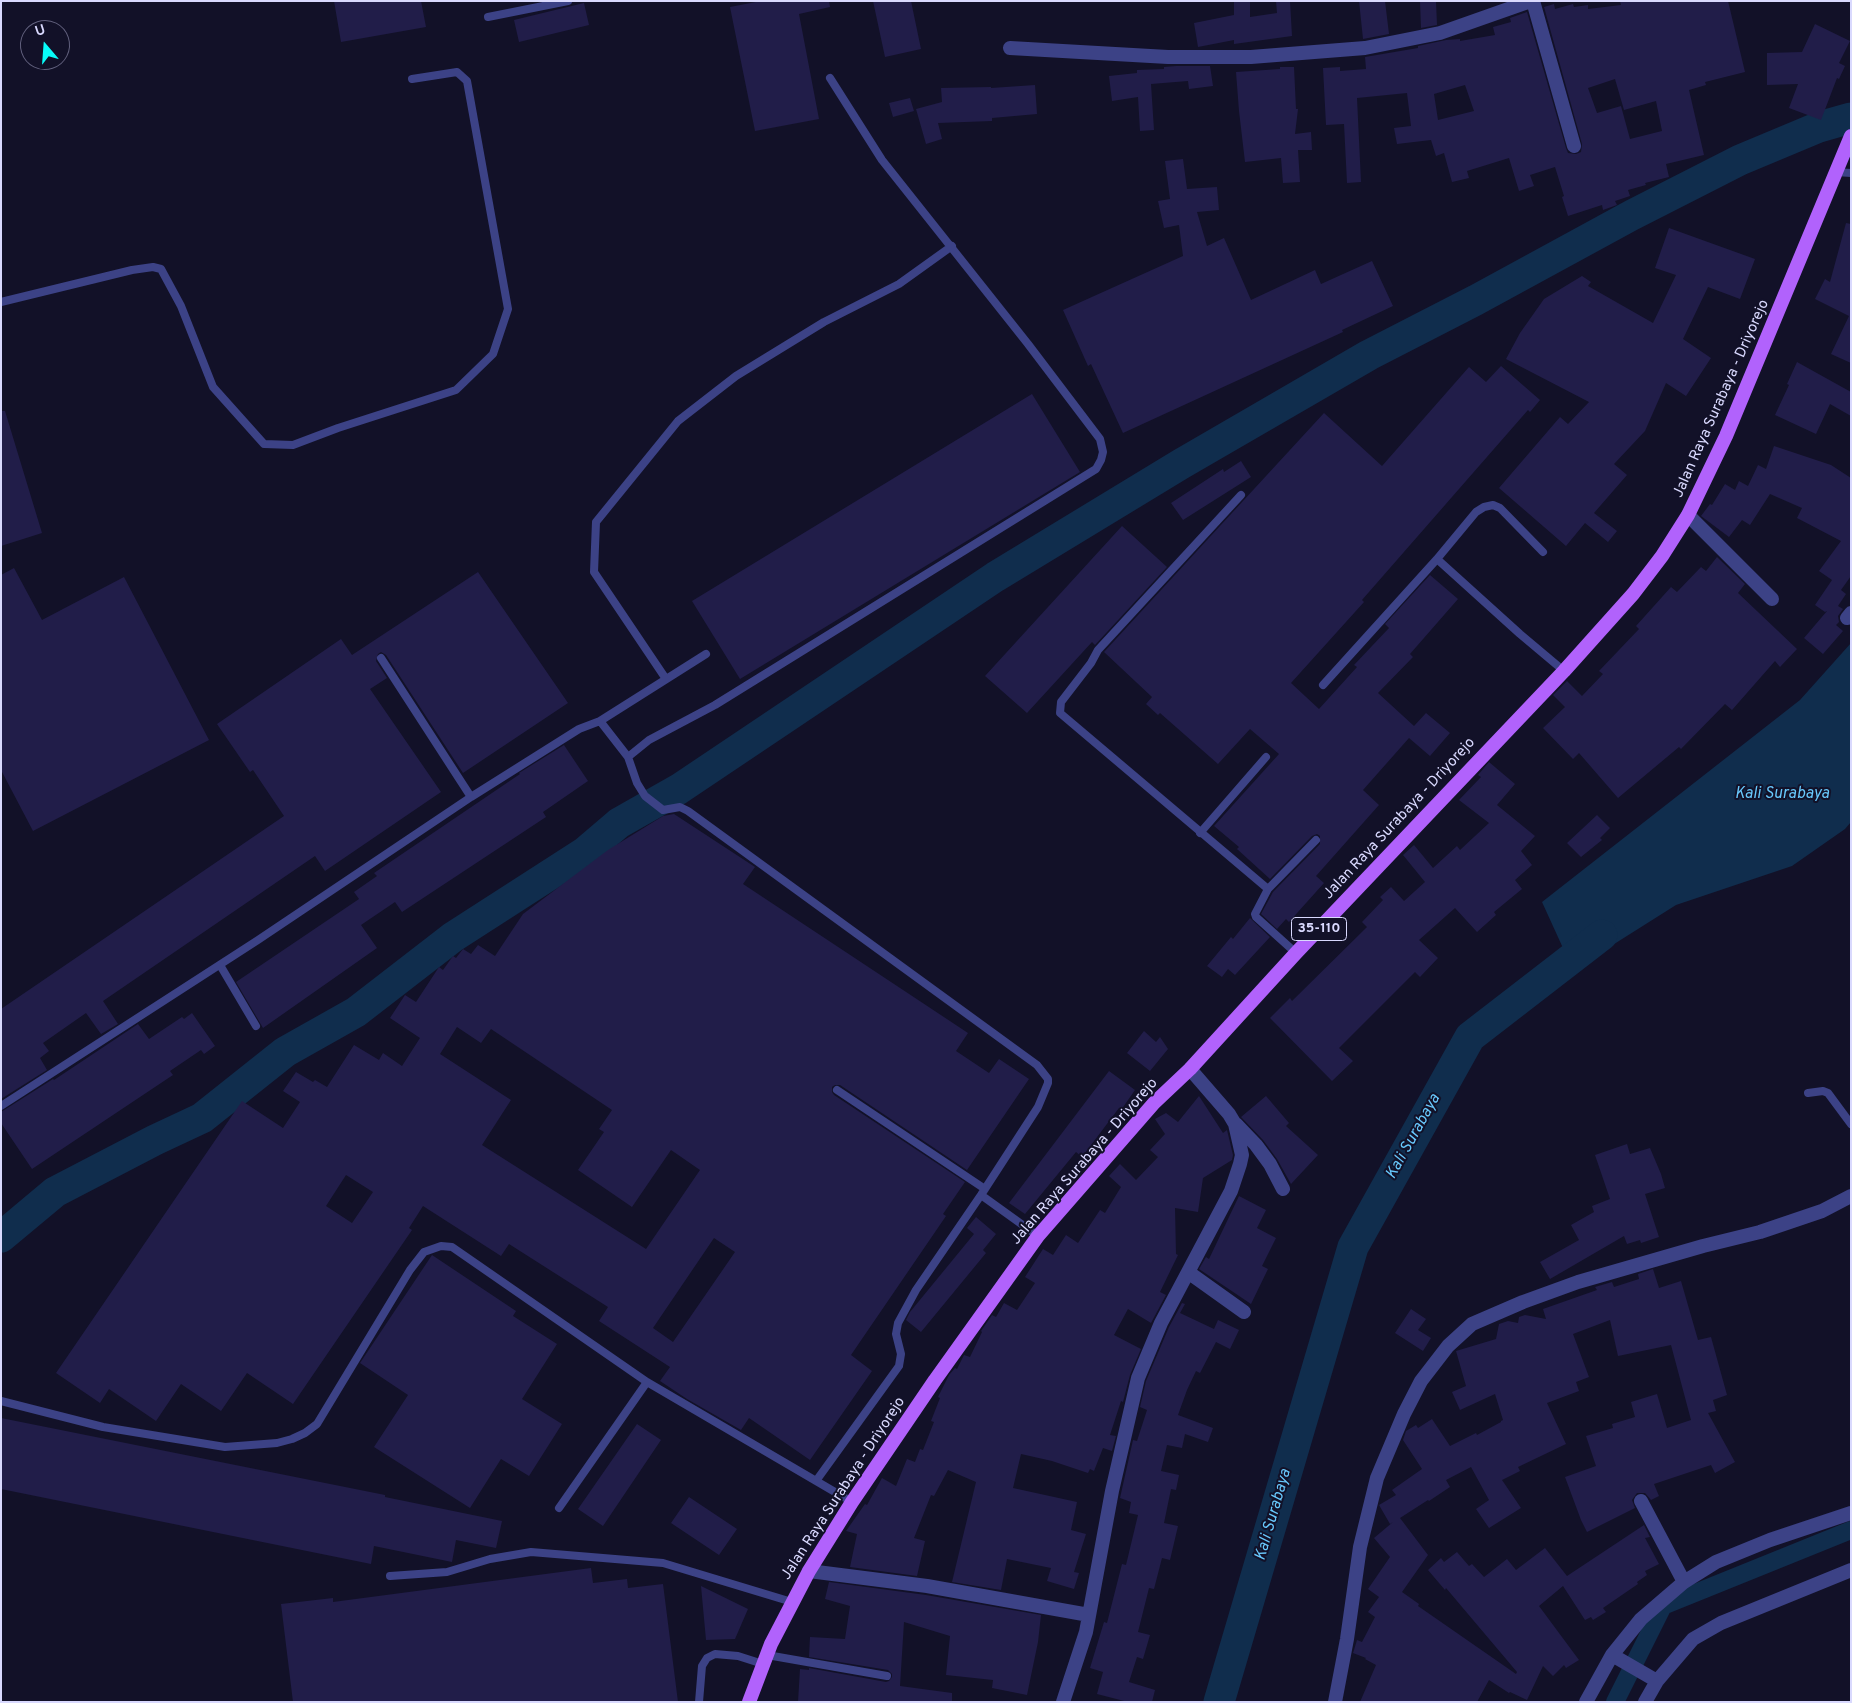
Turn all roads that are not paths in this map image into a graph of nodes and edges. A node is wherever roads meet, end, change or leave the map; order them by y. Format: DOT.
graph roads {
  1 [pos="568,1"];
  2 [pos="1532,1"];
  3 [pos="488,17"];
  4 [pos="1010,48"];
  5 [pos="830,78"];
  6 [pos="412,79"];
  7 [pos="1850,137"];
  8 [pos="1574,146"];
  9 [pos="1836,172"];
  10 [pos="1851,173"];
  11 [pos="952,246"];
  12 [pos="1,302"];
  13 [pos="1241,495"];
  14 [pos="1688,515"];
  15 [pos="1544,552"];
  16 [pos="1437,559"];
  17 [pos="1772,599"];
  18 [pos="706,654"];
  19 [pos="381,658"];
  20 [pos="1564,671"];
  21 [pos="666,679"];
  22 [pos="1323,685"];
  23 [pos="600,721"];
  24 [pos="628,756"];
  25 [pos="1266,757"];
  26 [pos="471,797"];
  27 [pos="1200,832"];
  28 [pos="1316,840"];
  29 [pos="1268,889"];
  30 [pos="1296,953"];
  31 [pos="220,965"];
  32 [pos="256,1026"];
  33 [pos="1190,1069"];
  34 [pos="837,1090"];
  35 [pos="1808,1092"];
  36 [pos="1,1106"];
  37 [pos="1235,1124"];
  38 [pos="1851,1124"];
  39 [pos="1283,1189"];
  40 [pos="983,1192"];
  41 [pos="1851,1196"];
  42 [pos="1038,1236"];
  43 [pos="1188,1272"];
  44 [pos="1244,1312"];
  45 [pos="647,1382"];
  46 [pos="1,1401"];
  47 [pos="816,1481"];
  48 [pos="1641,1501"];
  49 [pos="852,1502"];
  50 [pos="559,1508"];
  51 [pos="1851,1513"];
  52 [pos="1851,1570"];
  53 [pos="809,1571"];
  54 [pos="390,1576"];
  55 [pos="1684,1582"];
  56 [pos="792,1602"];
  57 [pos="1089,1615"];
  58 [pos="1615,1657"];
  59 [pos="765,1659"];
  60 [pos="887,1676"];
  61 [pos="1651,1678"];
  62 [pos="700,1702"];
  63 [pos="749,1702"];
  64 [pos="1063,1702"];
  65 [pos="1335,1702"];
  66 [pos="1586,1702"];
  67 [pos="1645,1702"];
  1 -- 3 [label="lane"];
  2 -- 4 [label="street"];
  2 -- 8 [label="street"];
  5 -- 11 [label="lane"];
  6 -- 12 [label="lane"];
  7 -- 9 [label="main road, Jalan Raya Surabaya - Driyorejo / 35-110"];
  9 -- 10 [label="lane"];
  9 -- 14 [label="main road, Jalan Raya Surabaya - Driyorejo / 35-110"];
  11 -- 21 [label="lane"];
  11 -- 24 [label="lane"];
  13 -- 27 [label="lane"];
  14 -- 17 [label="street"];
  14 -- 20 [label="main road, Jalan Raya Surabaya - Driyorejo / 35-110"];
  15 -- 16 [label="lane"];
  16 -- 20 [label="lane"];
  16 -- 22 [label="lane"];
  18 -- 21 [label="lane"];
  19 -- 26 [label="lane"];
  20 -- 30 [label="main road, Jalan Raya Surabaya - Driyorejo / 35-110"];
  21 -- 23 [label="lane"];
  23 -- 24 [label="lane"];
  23 -- 26 [label="lane"];
  24 -- 40 [label="lane"];
  25 -- 27 [label="lane"];
  26 -- 31 [label="lane"];
  27 -- 29 [label="lane"];
  28 -- 29 [label="lane"];
  29 -- 30 [label="lane"];
  30 -- 33 [label="main road, Jalan Raya Surabaya - Driyorejo / 35-110"];
  31 -- 32 [label="lane"];
  31 -- 36 [label="lane"];
  33 -- 37 [label="street"];
  33 -- 42 [label="main road, Jalan Raya Surabaya - Driyorejo / 35-110"];
  34 -- 40 [label="lane"];
  35 -- 38 [label="lane"];
  37 -- 39 [label="street"];
  37 -- 43 [label="street"];
  40 -- 42 [label="lane"];
  40 -- 47 [label="lane"];
  41 -- 65 [label="street"];
  42 -- 49 [label="main road, Jalan Raya Surabaya - Driyorejo / 35-110"];
  43 -- 44 [label="street"];
  43 -- 57 [label="street"];
  45 -- 46 [label="lane"];
  45 -- 47 [label="lane"];
  45 -- 50 [label="lane"];
  47 -- 49 [label="lane"];
  48 -- 55 [label="street"];
  49 -- 53 [label="main road, Jalan Raya Surabaya - Driyorejo / 35-110"];
  51 -- 55 [label="street"];
  52 -- 61 [label="street"];
  53 -- 56 [label="main road, Jalan Raya Surabaya - Driyorejo / 35-110"];
  53 -- 57 [label="street"];
  54 -- 56 [label="lane"];
  55 -- 58 [label="street"];
  56 -- 59 [label="main road, Jalan Raya Surabaya - Driyorejo / 35-110"];
  57 -- 64 [label="street"];
  58 -- 61 [label="street"];
  58 -- 66 [label="street"];
  59 -- 60 [label="lane"];
  59 -- 62 [label="lane"];
  59 -- 63 [label="main road, Jalan Raya Surabaya - Driyorejo / 35-110"];
  61 -- 67 [label="street"];
}
